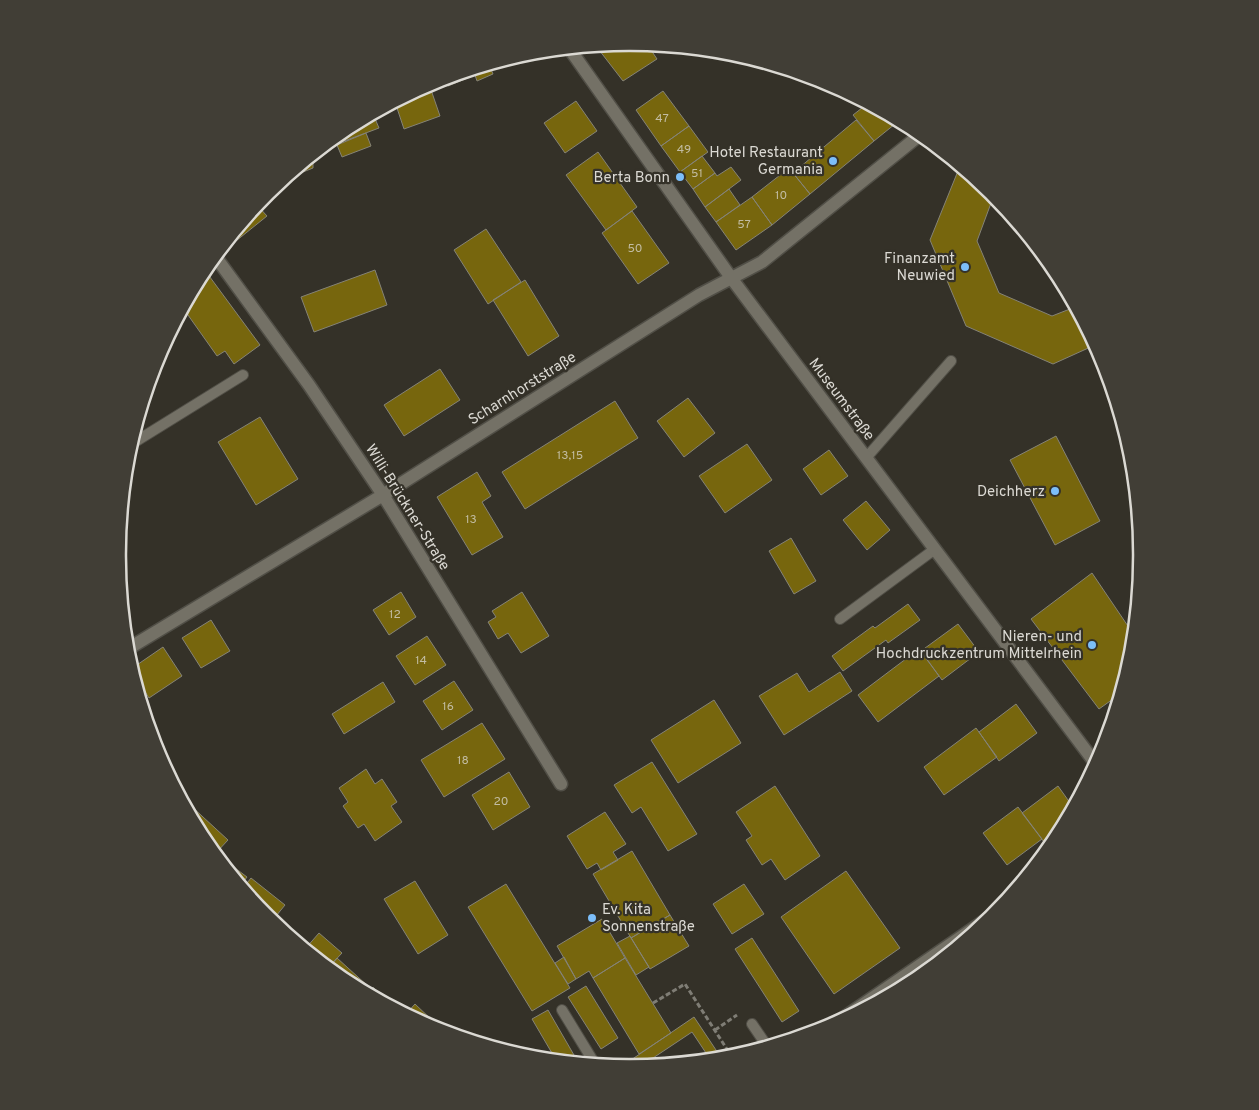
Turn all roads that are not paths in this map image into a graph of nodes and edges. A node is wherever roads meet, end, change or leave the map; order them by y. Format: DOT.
graph roads {
  1 [pos="574,55"];
  2 [pos="914,140"];
  3 [pos="220,262"];
  4 [pos="732,279"];
  5 [pos="951,361"];
  6 [pos="243,375"];
  7 [pos="139,439"];
  8 [pos="866,458"];
  9 [pos="383,495"];
  10 [pos="935,549"];
  11 [pos="840,619"];
  12 [pos="134,645"];
  13 [pos="1091,757"];
  14 [pos="561,784"];
  15 [pos="924,964"];
  16 [pos="901,979"];
  17 [pos="562,1010"];
  18 [pos="752,1024"];
  19 [pos="764,1041"];
  20 [pos="591,1057"];
  1 -- 4 [label="street, Museumstraße"];
  2 -- 4 [label="street, Scharnhorststraße"];
  3 -- 9 [label="street, Willi-Brückner-Straße"];
  4 -- 8 [label="street, Museumstraße"];
  4 -- 9 [label="street, Scharnhorststraße"];
  5 -- 8 [label="lane"];
  6 -- 7 [label="lane"];
  8 -- 10 [label="street, Museumstraße"];
  9 -- 12 [label="street, Scharnhorststraße"];
  9 -- 14 [label="street, Willi-Brückner-Straße"];
  10 -- 11 [label="lane"];
  10 -- 13 [label="street, Museumstraße"];
  15 -- 16 [label="street"];
  17 -- 20 [label="lane"];
  18 -- 19 [label="lane"];
}
